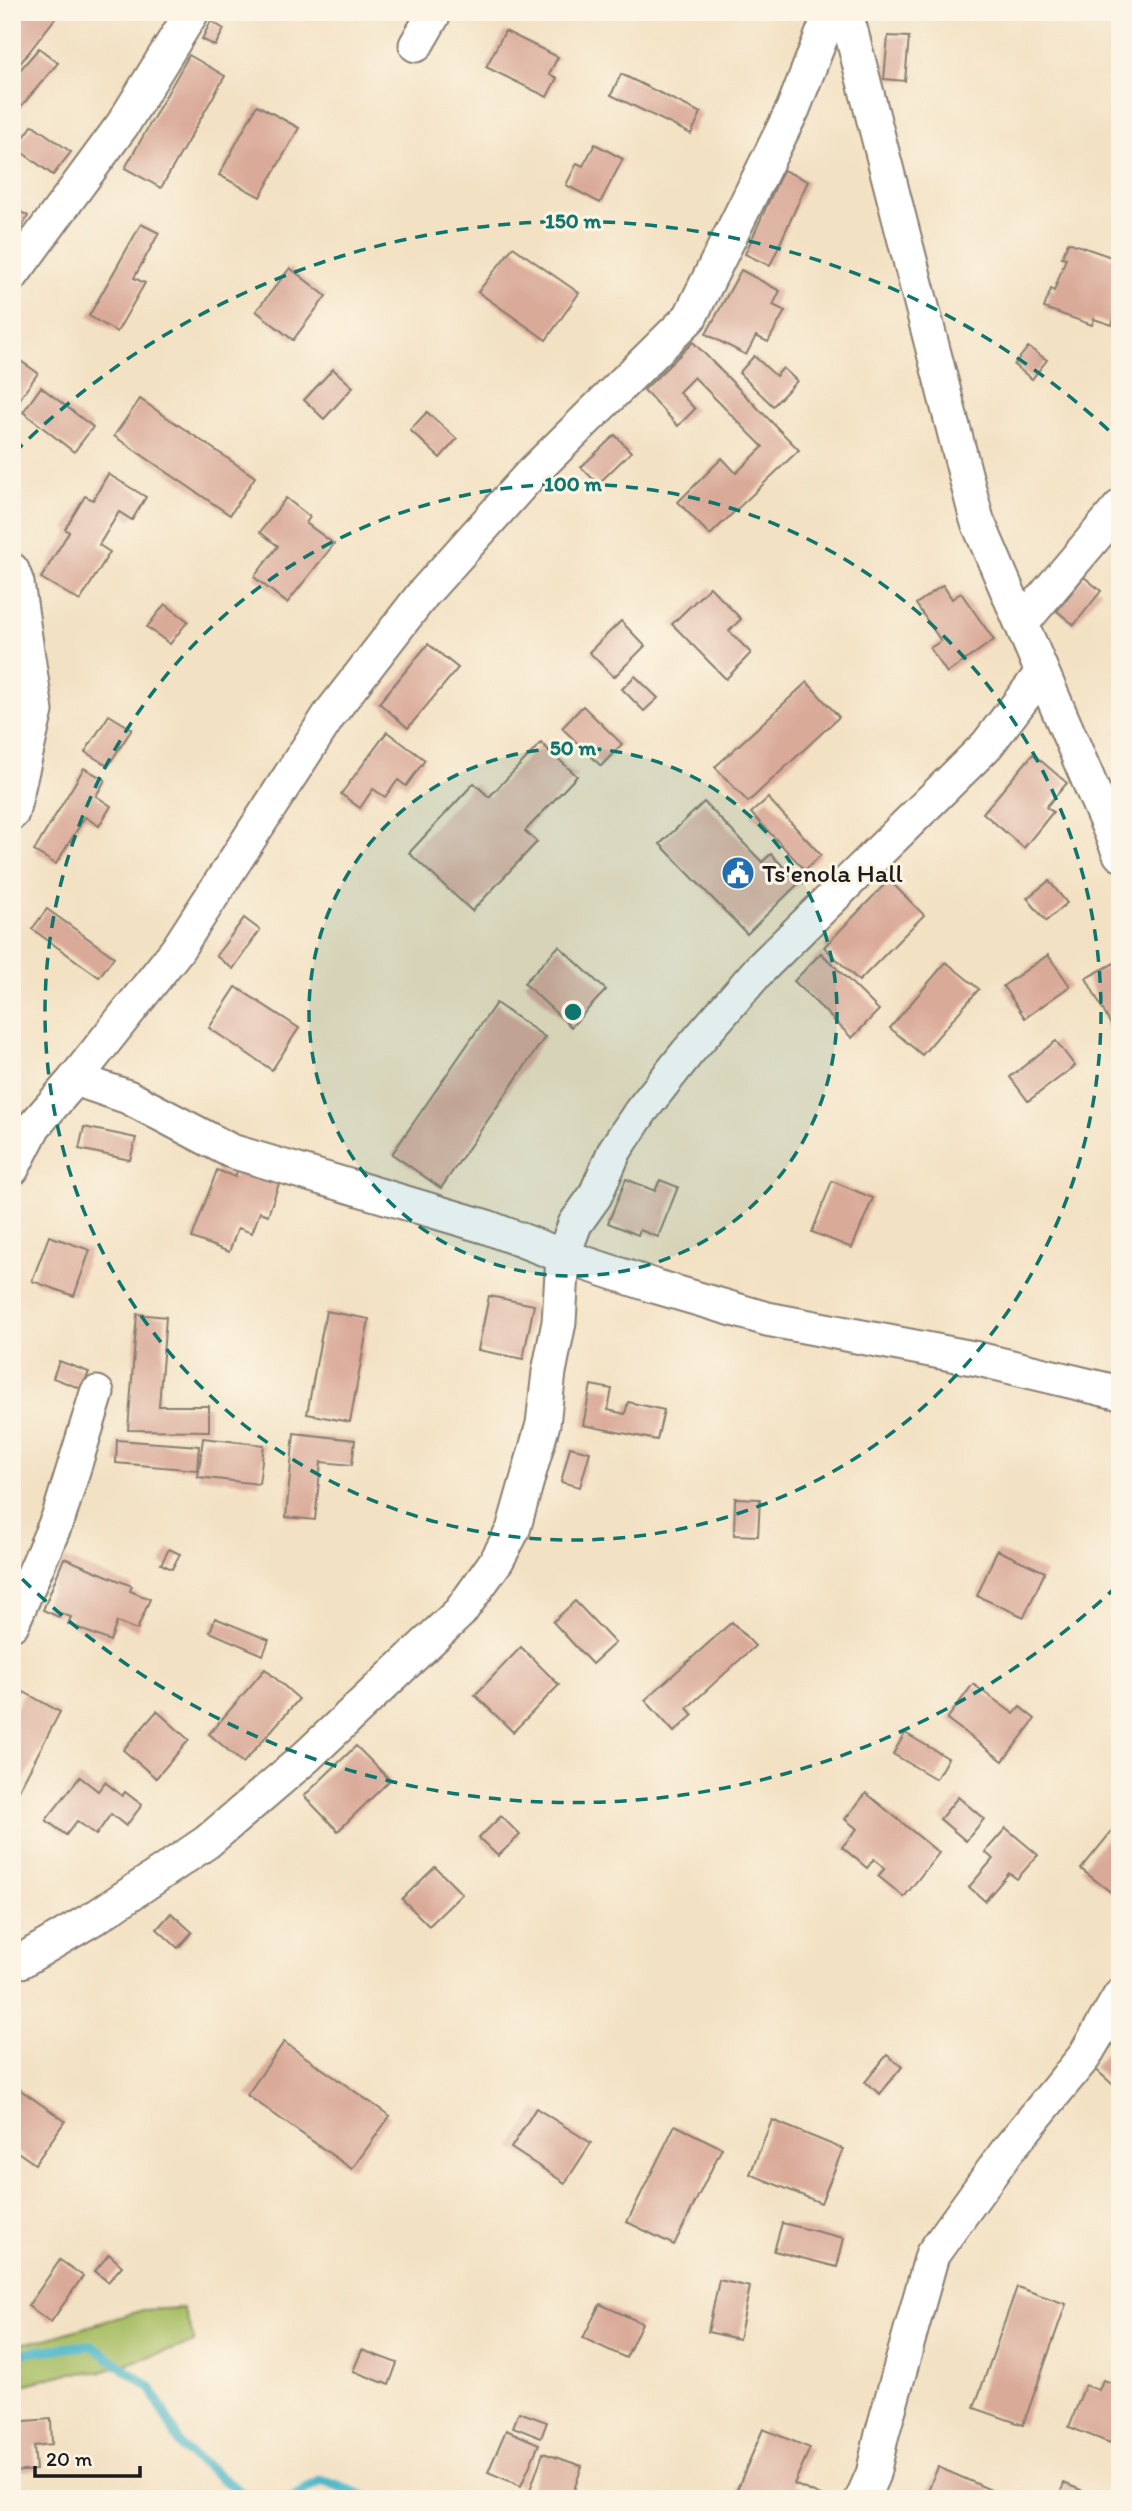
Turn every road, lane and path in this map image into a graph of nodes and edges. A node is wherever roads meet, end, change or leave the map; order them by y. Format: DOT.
graph roads {
  1 [pos="192,12"];
  2 [pos="435,12"];
  3 [pos="831,12"];
  4 [pos="846,12"];
  5 [pos="416,45"];
  6 [pos="12,275"];
  7 [pos="1120,507"];
  8 [pos="12,570"];
  9 [pos="1022,623"];
  10 [pos="1041,674"];
  11 [pos="12,813"];
  12 [pos="1120,854"];
  13 [pos="75,1079"];
  14 [pos="12,1169"];
  15 [pos="563,1256"];
  16 [pos="1120,1392"];
  17 [pos="97,1393"];
  18 [pos="12,1624"];
  19 [pos="12,1961"];
  20 [pos="1120,1996"];
  21 [pos="862,2499"];
  1 -- 6 [label="street"];
  2 -- 5 [label="street"];
  3 -- 13 [label="street"];
  4 -- 9 [label="street"];
  7 -- 9 [label="street"];
  8 -- 11 [label="street"];
  9 -- 10 [label="street"];
  10 -- 12 [label="street"];
  10 -- 15 [label="street"];
  13 -- 14 [label="street"];
  13 -- 15 [label="street"];
  15 -- 16 [label="street"];
  15 -- 19 [label="street"];
  17 -- 18 [label="street"];
  20 -- 21 [label="street"];
}
